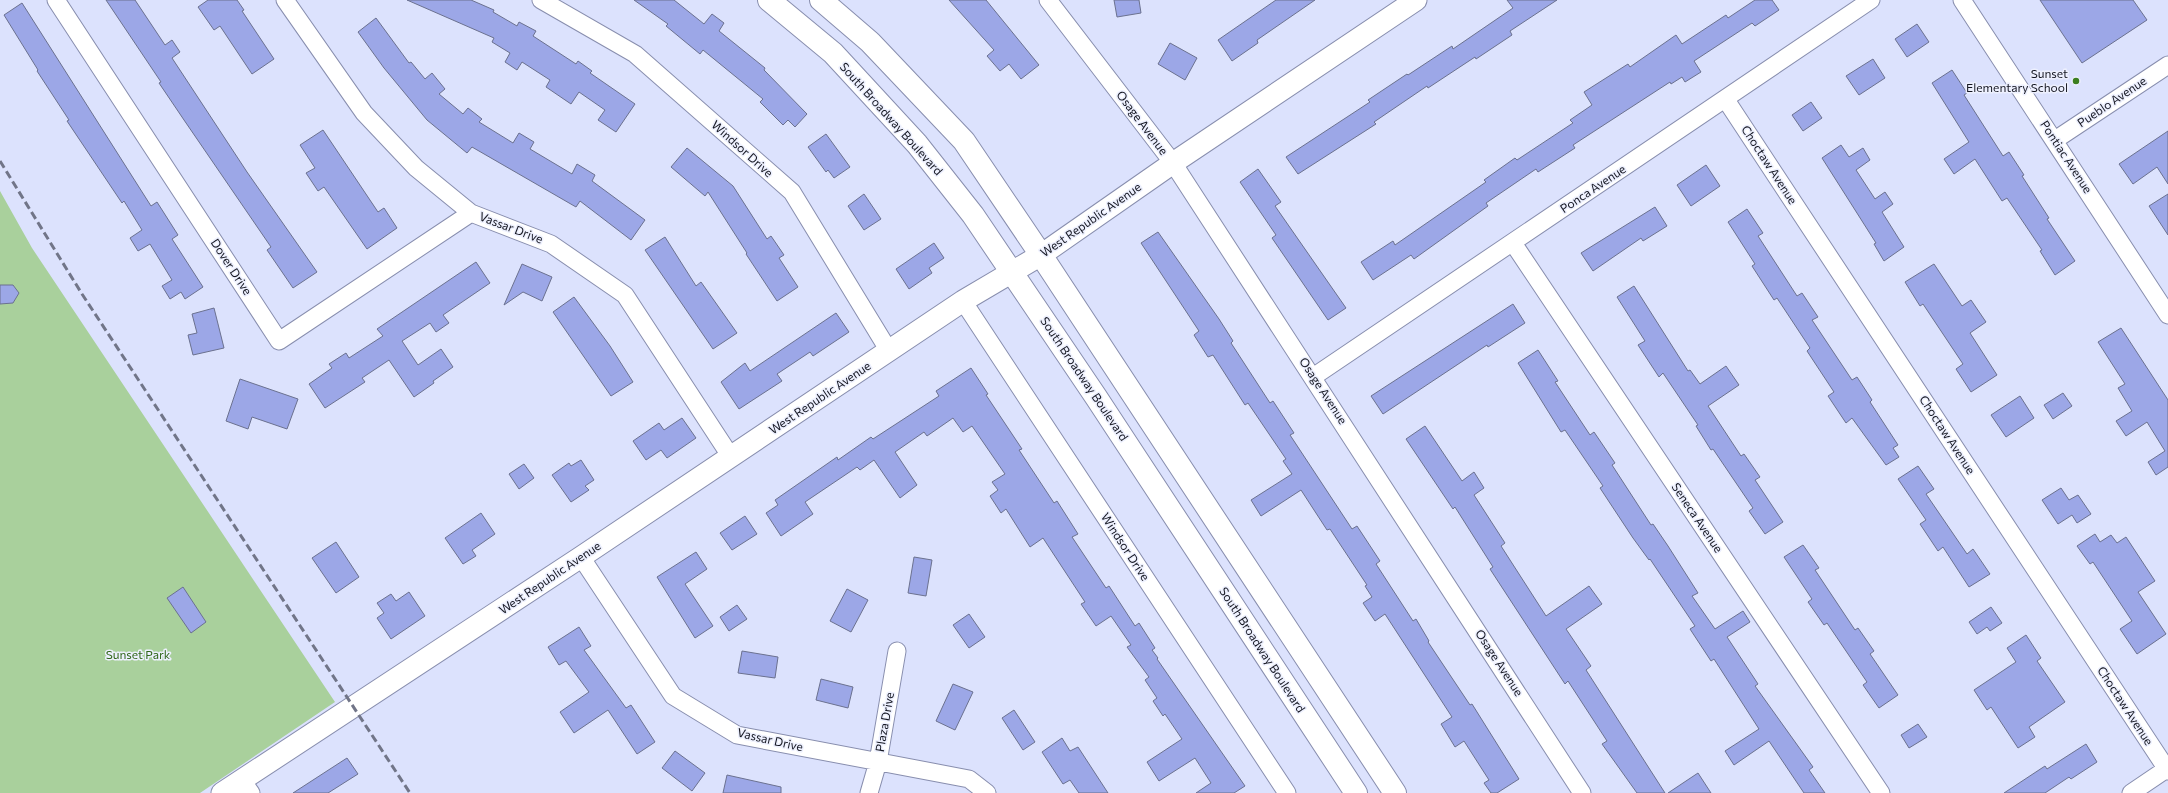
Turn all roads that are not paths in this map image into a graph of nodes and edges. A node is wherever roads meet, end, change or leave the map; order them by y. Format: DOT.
graph roads {
  1 [pos="56,0"];
  2 [pos="285,0"];
  3 [pos="541,0"];
  4 [pos="769,0"];
  5 [pos="821,0"];
  6 [pos="1048,0"];
  7 [pos="1416,0"];
  8 [pos="1871,0"];
  9 [pos="1962,0"];
  10 [pos="2168,64"];
  11 [pos="1726,100"];
  12 [pos="2055,140"];
  13 [pos="1172,163"];
  14 [pos="471,213"];
  15 [pos="1513,243"];
  16 [pos="1041,255"];
  17 [pos="1013,273"];
  18 [pos="963,301"];
  19 [pos="2168,316"];
  20 [pos="889,351"];
  21 [pos="1313,377"];
  22 [pos="731,457"];
  23 [pos="581,558"];
  24 [pos="897,651"];
  25 [pos="878,762"];
  26 [pos="2167,769"];
  27 [pos="246,786"];
  28 [pos="222,793"];
  29 [pos="869,793"];
  30 [pos="987,793"];
  31 [pos="1287,793"];
  32 [pos="1356,793"];
  33 [pos="1395,793"];
  34 [pos="1582,793"];
  35 [pos="1881,793"];
  36 [pos="2131,793"];
  1 -- 14 [label="street, Dover Drive"];
  2 -- 14 [label="street, Vassar Drive"];
  3 -- 20 [label="street, Windsor Drive"];
  4 -- 17 [label="main road, South Broadway Boulevard"];
  5 -- 16 [label="main road"];
  6 -- 13 [label="street, Osage Avenue"];
  7 -- 13 [label="street, West Republic Avenue"];
  8 -- 11 [label="street, Ponca Avenue"];
  9 -- 12 [label="street, Pontiac Avenue"];
  10 -- 12 [label="street, Pueblo Avenue"];
  11 -- 15 [label="street, Ponca Avenue"];
  11 -- 26 [label="street, Choctaw Avenue"];
  12 -- 19 [label="street, Pontiac Avenue"];
  13 -- 16 [label="street, West Republic Avenue"];
  13 -- 21 [label="street, Osage Avenue"];
  14 -- 22 [label="street, Vassar Drive"];
  15 -- 21 [label="street, Ponca Avenue"];
  15 -- 35 [label="street, Seneca Avenue"];
  16 -- 17 [label="street, West Republic Avenue"];
  16 -- 33 [label="main road"];
  17 -- 18 [label="street, West Republic Avenue"];
  17 -- 32 [label="main road, South Broadway Boulevard"];
  18 -- 20 [label="street, West Republic Avenue"];
  18 -- 31 [label="street, Windsor Drive"];
  20 -- 22 [label="street, West Republic Avenue"];
  21 -- 34 [label="street, Osage Avenue"];
  22 -- 23 [label="street, West Republic Avenue"];
  23 -- 25 [label="street, Vassar Drive"];
  23 -- 27 [label="street, West Republic Avenue"];
  24 -- 25 [label="street, Plaza Drive"];
  25 -- 29 [label="street, Plaza Drive"];
  25 -- 30 [label="street, Vassar Drive"];
  26 -- 36 [label="street"];
  27 -- 28 [label="street, West Republic Avenue"];
}
